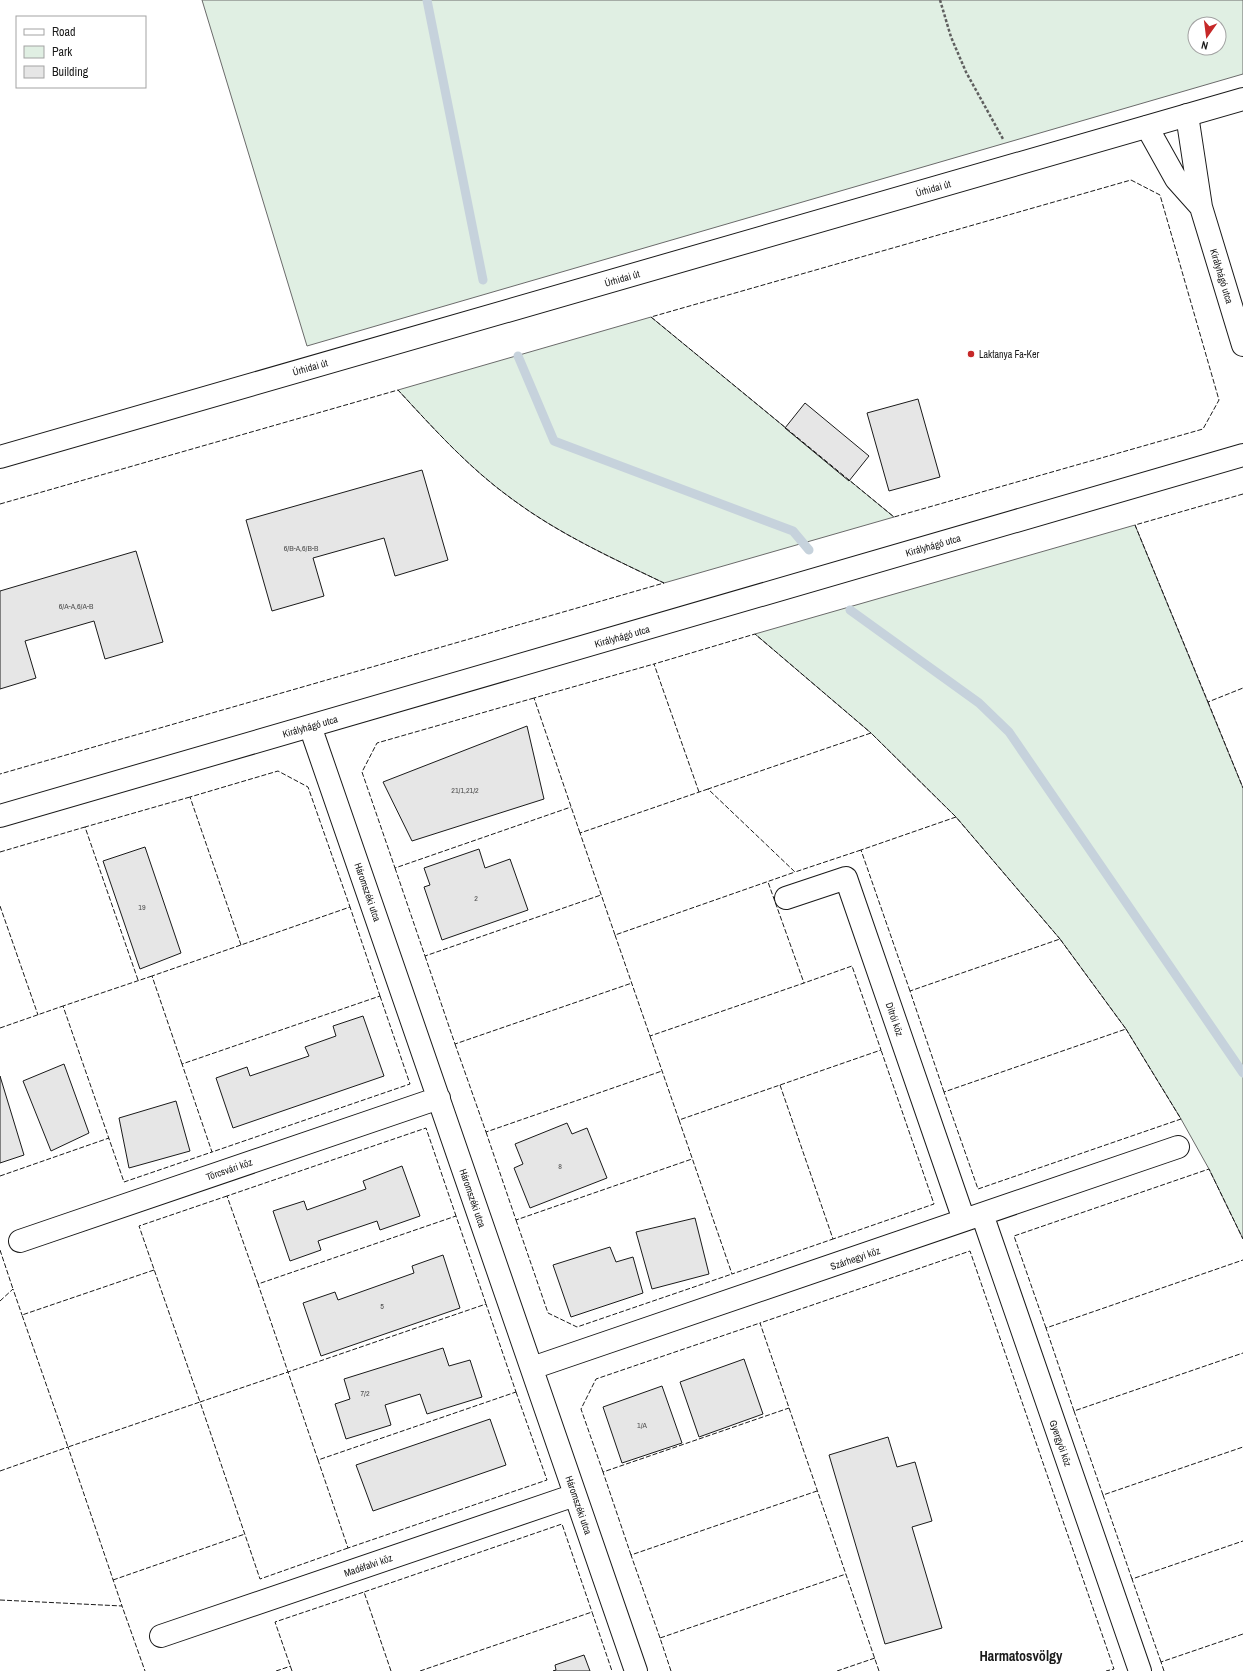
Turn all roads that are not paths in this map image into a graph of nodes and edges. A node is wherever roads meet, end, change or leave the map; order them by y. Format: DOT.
graph roads {
  1 [pos="1243,99"];
  2 [pos="1187,115"];
  3 [pos="1147,127"];
  4 [pos="1201,207"];
  5 [pos="1243,345"];
  6 [pos="1243,455"];
  7 [pos="0,456"];
  8 [pos="310,726"];
  9 [pos="0,816"];
  10 [pos="786,898"];
  11 [pos="439,1098"];
  12 [pos="1178,1147"];
  13 [pos="973,1217"];
  14 [pos="20,1241"];
  15 [pos="532,1368"];
  16 [pos="575,1495"];
  17 [pos="161,1636"];
  18 [pos="636,1671"];
  19 [pos="1140,1671"];
  1 -- 2 [label="street, Úrhidai út"];
  2 -- 3 [label="street, Úrhidai út"];
  2 -- 4 [label="street, Királyhágó utca"];
  3 -- 4 [label="street, Királyhágó utca"];
  3 -- 7 [label="street, Úrhidai út"];
  4 -- 5 [label="street, Királyhágó utca"];
  6 -- 8 [label="street, Királyhágó utca"];
  8 -- 9 [label="street, Királyhágó utca"];
  8 -- 11 [label="street, Háromszéki utca"];
  10 -- 13 [label="street, Ditrói köz"];
  11 -- 14 [label="street, Törcsvári köz"];
  11 -- 15 [label="street, Háromszéki utca"];
  12 -- 13 [label="street, Szárhegyi köz"];
  13 -- 15 [label="street, Szárhegyi köz"];
  13 -- 19 [label="street, Gyergyói köz"];
  15 -- 16 [label="street, Háromszéki utca"];
  16 -- 17 [label="street, Madéfalvi köz"];
  16 -- 18 [label="street, Háromszéki utca"];
}
